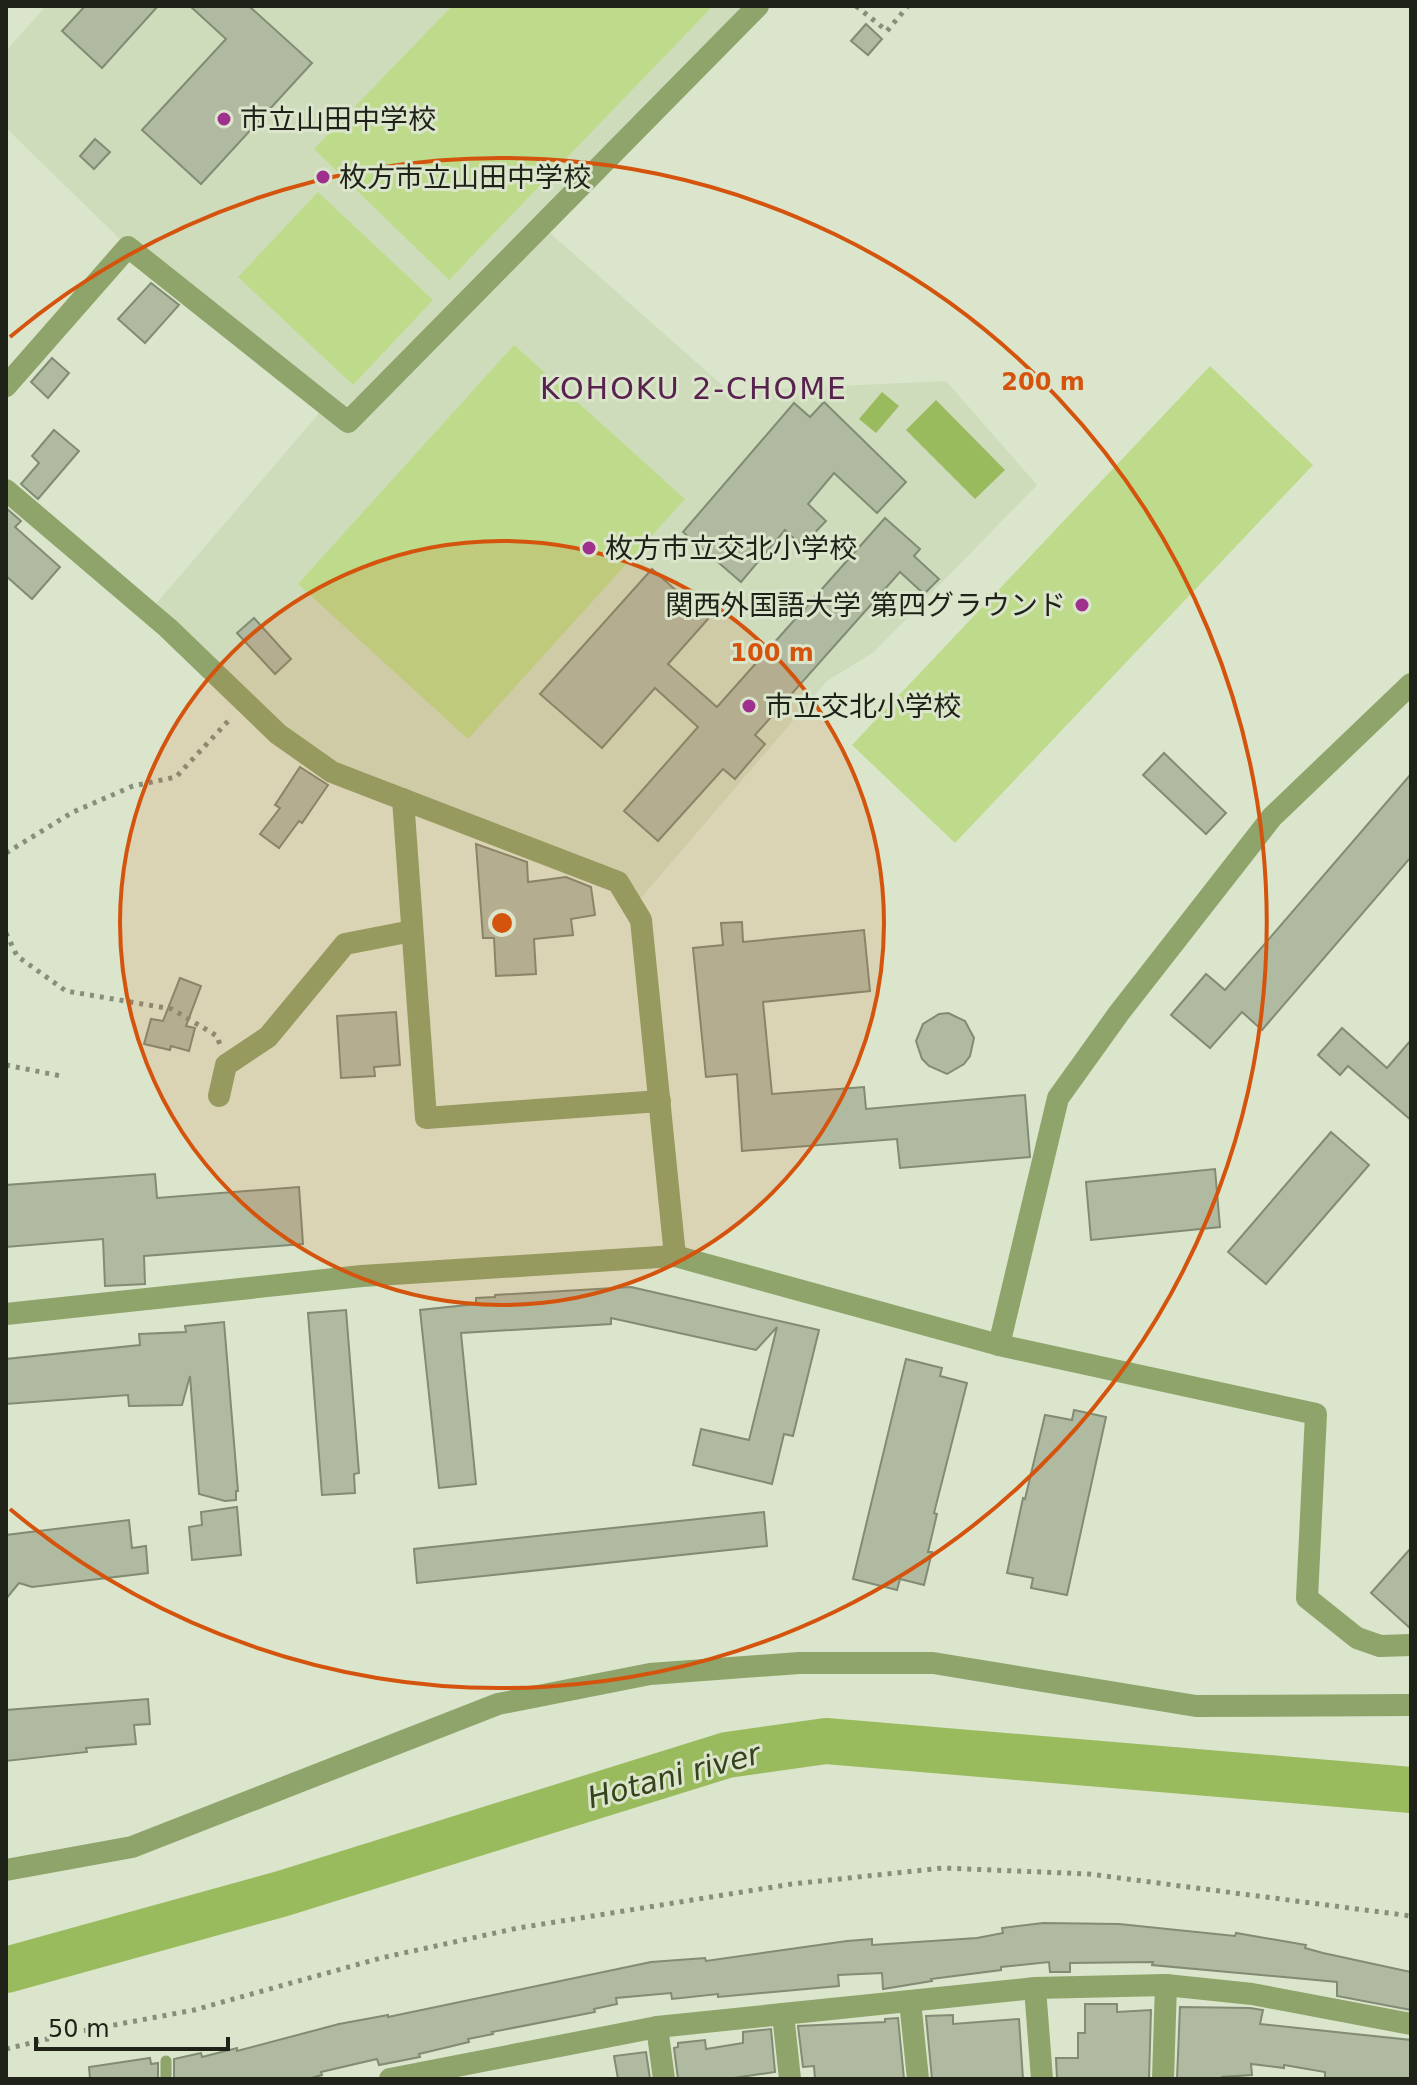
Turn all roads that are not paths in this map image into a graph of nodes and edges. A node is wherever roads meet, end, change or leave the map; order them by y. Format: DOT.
graph roads {
  1 [pos="758,6"];
  2 [pos="6,386"];
  3 [pos="6,490"];
  4 [pos="1411,684"];
  5 [pos="403,799"];
  6 [pos="412,931"];
  7 [pos="219,1096"];
  8 [pos="660,1101"];
  9 [pos="675,1256"];
  10 [pos="6,1314"];
  11 [pos="999,1345"];
  12 [pos="1411,1645"];
  13 [pos="1411,1705"];
  14 [pos="6,1870"];
  15 [pos="1166,1985"];
  16 [pos="1035,1988"];
  17 [pos="910,2001"];
  18 [pos="783,2014"];
  19 [pos="1411,2024"];
  20 [pos="657,2027"];
  21 [pos="166,2061"];
  22 [pos="166,2079"];
  23 [pos="390,2079"];
  24 [pos="664,2079"];
  25 [pos="790,2079"];
  26 [pos="918,2079"];
  27 [pos="1042,2079"];
  28 [pos="1163,2079"];
  1 -- 2 [label="street"];
  3 -- 5 [label="street"];
  4 -- 11 [label="street"];
  5 -- 6 [label="street"];
  5 -- 8 [label="street"];
  6 -- 7 [label="street"];
  6 -- 8 [label="street"];
  8 -- 9 [label="street"];
  9 -- 10 [label="street"];
  9 -- 11 [label="street"];
  11 -- 12 [label="street"];
  13 -- 14 [label="street"];
  15 -- 16 [label="street"];
  15 -- 19 [label="street"];
  15 -- 28 [label="street"];
  16 -- 17 [label="street"];
  16 -- 27 [label="street"];
  17 -- 18 [label="street"];
  17 -- 26 [label="street"];
  18 -- 20 [label="street"];
  18 -- 25 [label="street"];
  20 -- 23 [label="street"];
  20 -- 24 [label="street"];
  21 -- 22 [label="lane"];
}
